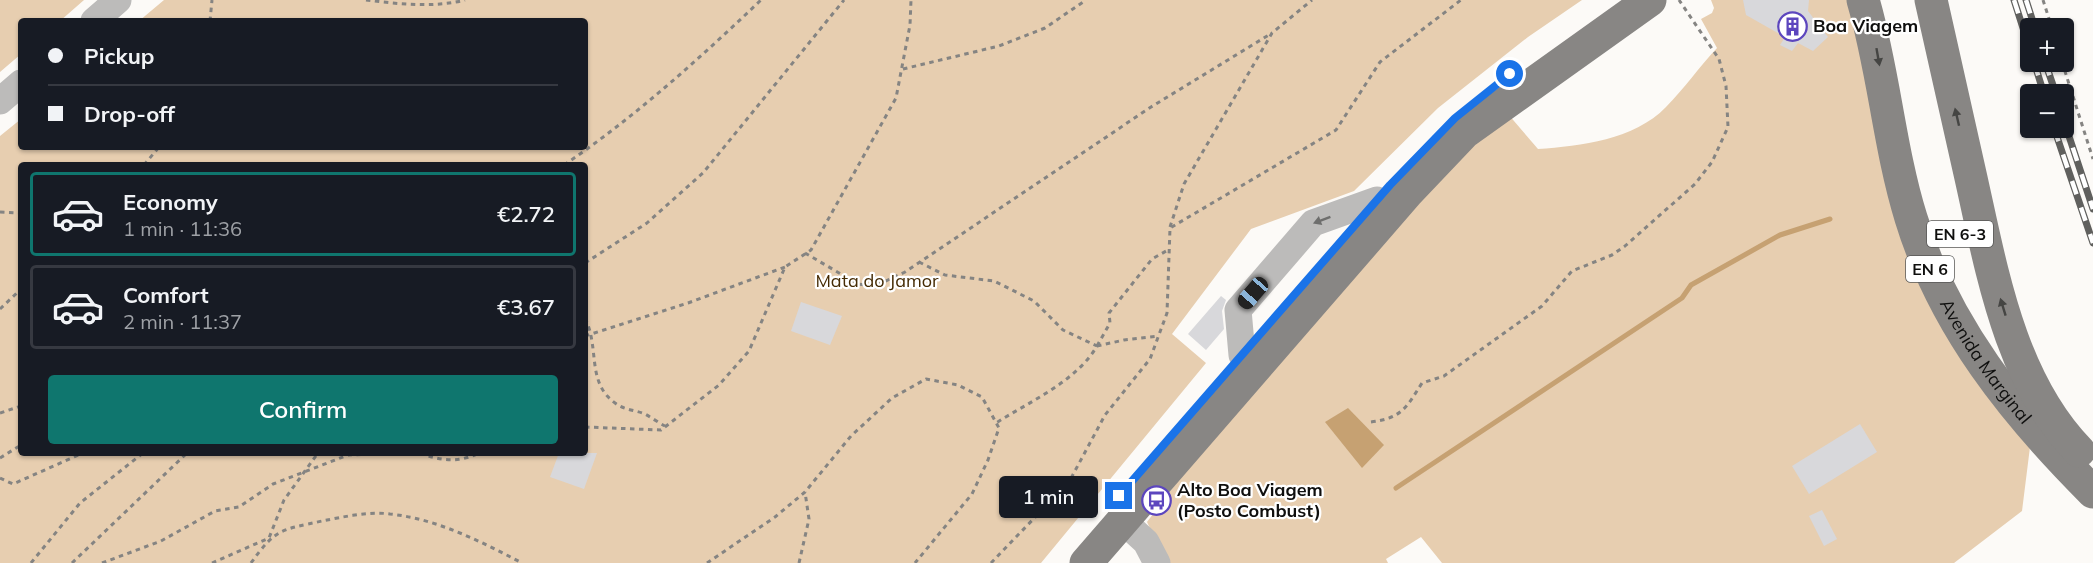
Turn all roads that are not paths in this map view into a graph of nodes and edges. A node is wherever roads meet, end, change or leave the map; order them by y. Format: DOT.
graph roads {
  1 [pos="118,0"];
  2 [pos="1618,0"];
  3 [pos="1650,0"];
  4 [pos="1863,0"];
  5 [pos="1908,0"];
  6 [pos="1931,0"];
  7 [pos="97,18"];
  8 [pos="18,86"];
  9 [pos="0,101"];
  10 [pos="2054,453"];
  11 [pos="2093,465"];
  12 [pos="2093,492"];
  13 [pos="1122,520"];
  14 [pos="1063,563"];
  15 [pos="1086,563"];
  16 [pos="1157,563"];
  1 -- 7 [label="street"];
  2 -- 14 [label="main road, one-way"];
  3 -- 13 [label="main road"];
  4 -- 10 [label="main road, Avenida Marginal / EN 6, one-way"];
  5 -- 10 [label="main road, EN 6-3"];
  11 -- 6 [label="main road, Avenida Marginal, one-way"];
  8 -- 9 [label="street"];
  10 -- 12 [label="main road, Avenida Marginal / EN 6"];
  13 -- 15 [label="main road"];
  13 -- 16 [label="street"];
}
